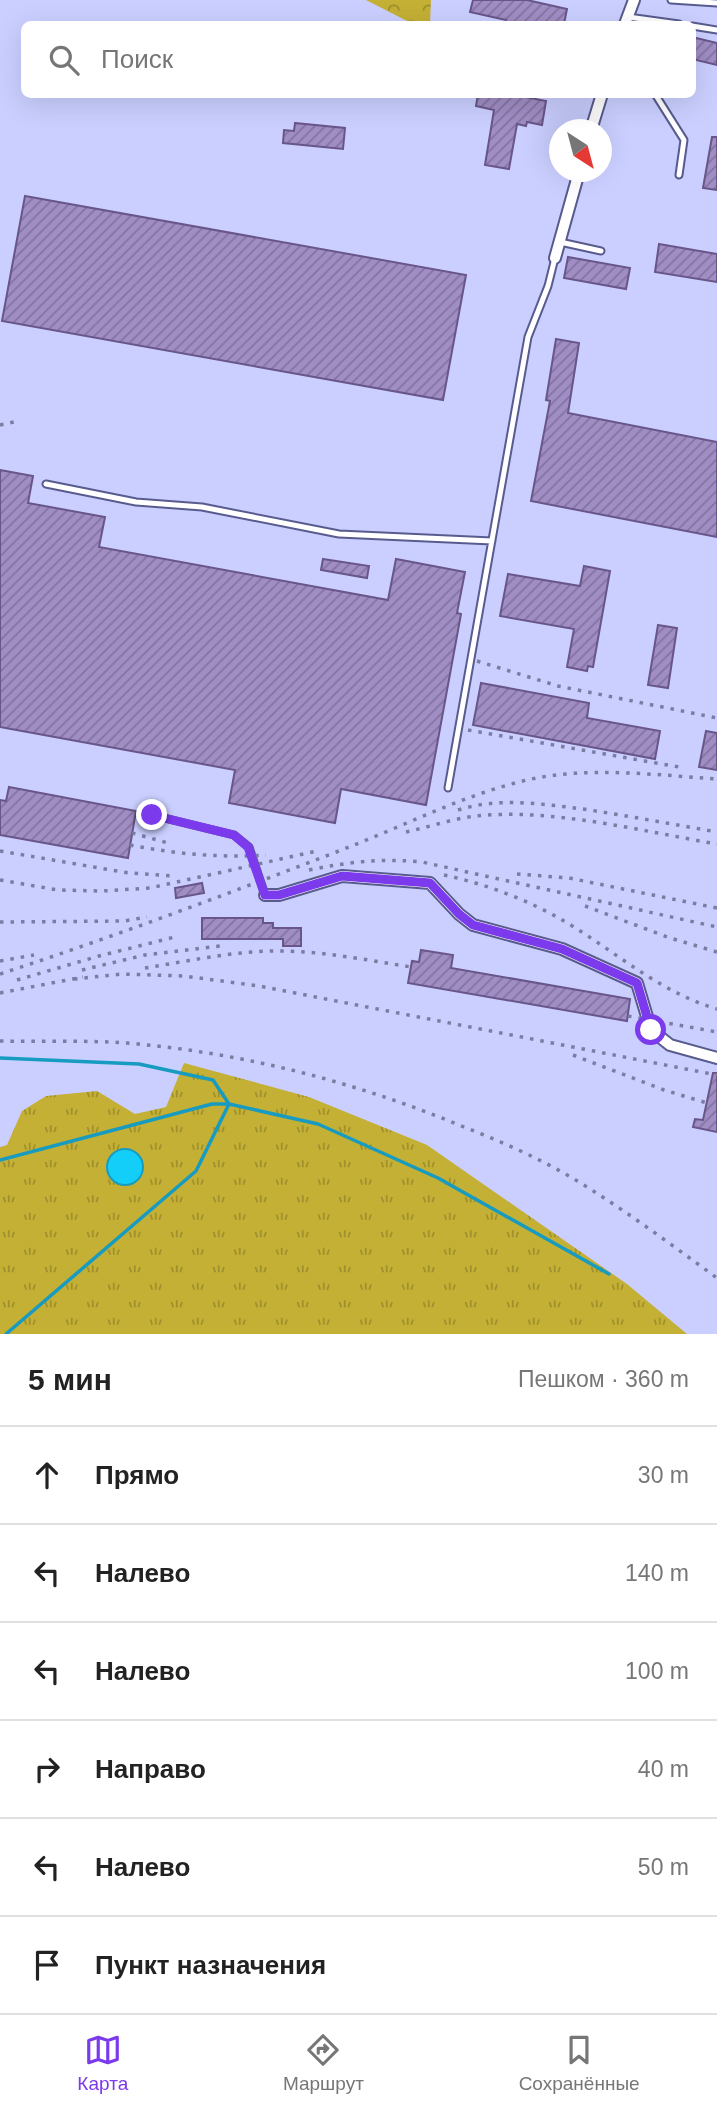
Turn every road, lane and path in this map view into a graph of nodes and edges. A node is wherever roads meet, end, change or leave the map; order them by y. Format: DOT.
graph roads {
  1 [pos="634,0"];
  2 [pos="671,0"];
  3 [pos="717,2"];
  4 [pos="627,21"];
  5 [pos="696,27"];
  6 [pos="717,30"];
  7 [pos="601,98"];
  8 [pos="658,98"];
  9 [pos="594,119"];
  10 [pos="679,175"];
  11 [pos="576,182"];
  12 [pos="559,242"];
  13 [pos="601,251"];
  14 [pos="555,258"];
  15 [pos="46,484"];
  16 [pos="492,541"];
  17 [pos="449,788"];
  18 [pos="152,815"];
  19 [pos="265,895"];
  20 [pos="717,1058"];
  1 -- 4 [label="street"];
  2 -- 3 [label="lane"];
  5 -- 6 [label="lane"];
  7 -- 9 [label="street"];
  8 -- 10 [label="lane"];
  11 -- 12 [label="street"];
  12 -- 13 [label="lane"];
  12 -- 14 [label="street"];
  14 -- 16 [label="lane"];
  15 -- 16 [label="lane"];
  16 -- 17 [label="lane"];
  18 -- 19 [label="lane"];
  19 -- 20 [label="street"];
}
